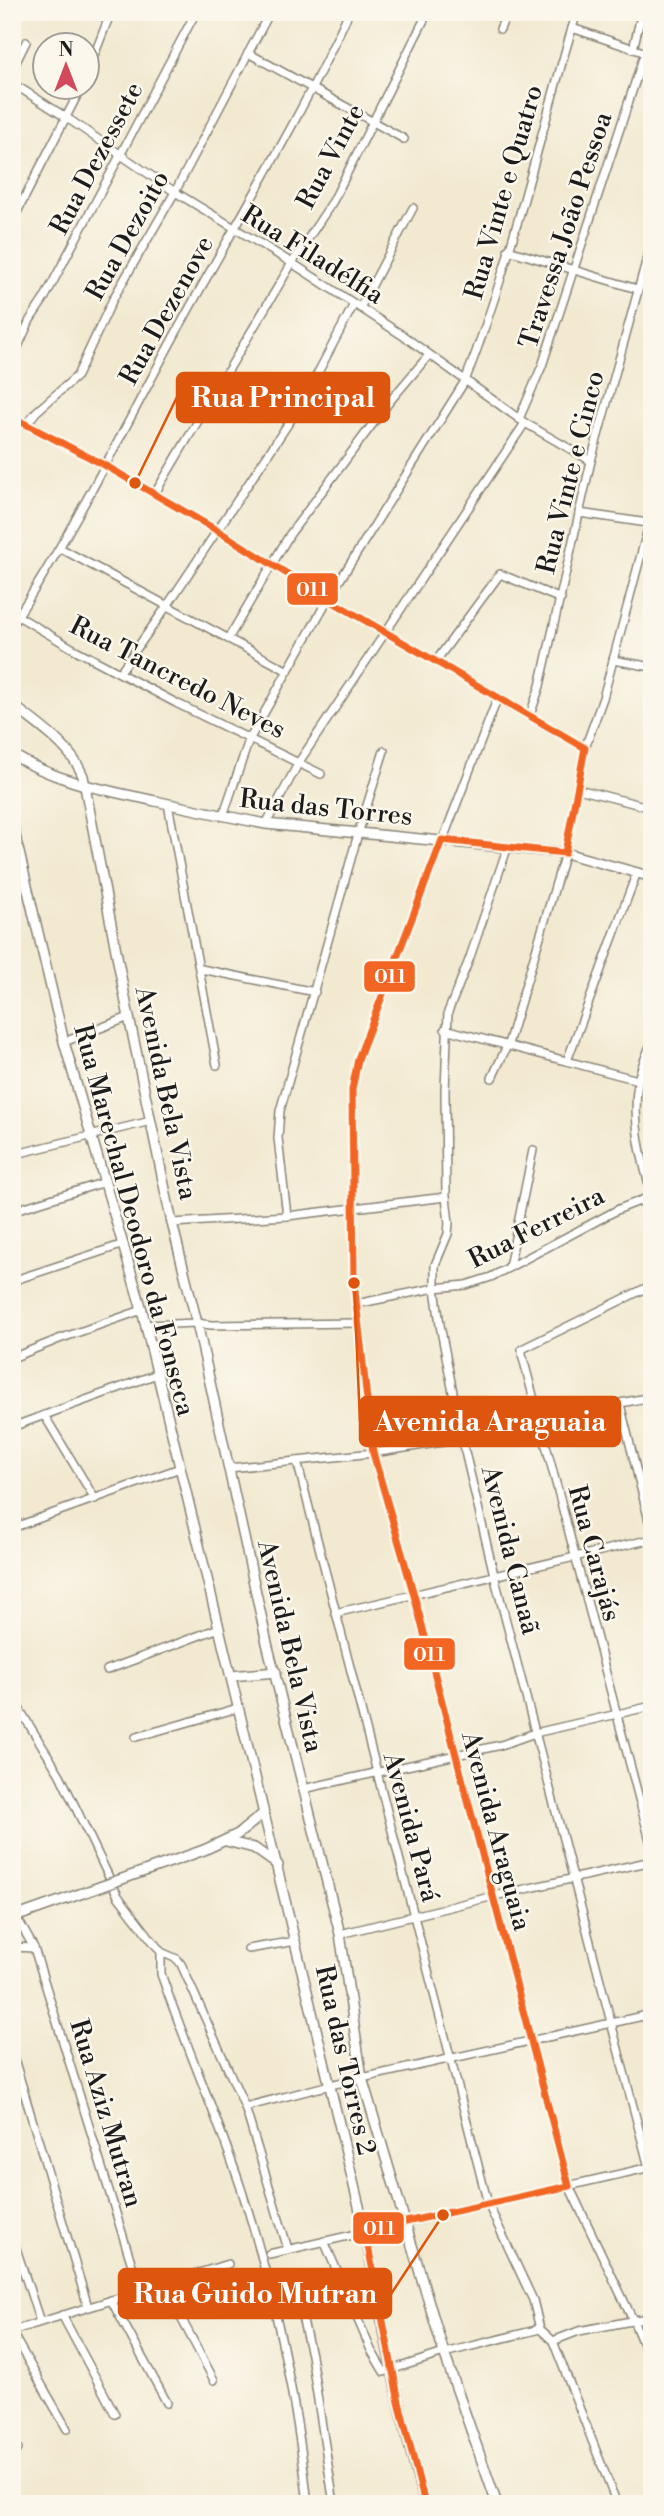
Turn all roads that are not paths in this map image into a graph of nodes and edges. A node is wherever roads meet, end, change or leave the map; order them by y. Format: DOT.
graph roads {
  1 [pos="111,12"];
  2 [pos="197,12"];
  3 [pos="270,12"];
  4 [pos="349,12"];
  5 [pos="428,12"];
  6 [pos="507,12"];
  7 [pos="576,12"];
  8 [pos="642,12"];
  9 [pos="572,28"];
  10 [pos="500,29"];
  11 [pos="102,35"];
  12 [pos="26,42"];
  13 [pos="633,48"];
  14 [pos="248,53"];
  15 [pos="648,54"];
  16 [pos="12,70"];
  17 [pos="12,83"];
  18 [pos="311,87"];
  19 [pos="74,102"];
  20 [pos="67,118"];
  21 [pos="372,121"];
  22 [pos="404,139"];
  23 [pos="120,154"];
  24 [pos="175,192"];
  25 [pos="413,208"];
  26 [pos="12,222"];
  27 [pos="234,228"];
  28 [pos="652,240"];
  29 [pos="508,250"];
  30 [pos="292,263"];
  31 [pos="574,271"];
  32 [pos="637,289"];
  33 [pos="357,306"];
  34 [pos="429,355"];
  35 [pos="12,360"];
  36 [pos="465,381"];
  37 [pos="12,417"];
  38 [pos="522,421"];
  39 [pos="26,425"];
  40 [pos="591,461"];
  41 [pos="106,466"];
  42 [pos="154,495"];
  43 [pos="579,513"];
  44 [pos="652,513"];
  45 [pos="649,523"];
  46 [pos="218,531"];
  47 [pos="60,548"];
  48 [pos="270,565"];
  49 [pos="328,599"];
  50 [pos="561,599"];
  51 [pos="167,606"];
  52 [pos="18,616"];
  53 [pos="12,625"];
  54 [pos="384,631"];
  55 [pos="228,639"];
  56 [pos="613,660"];
  57 [pos="436,661"];
  58 [pos="652,667"];
  59 [pos="288,671"];
  60 [pos="120,672"];
  61 [pos="498,697"];
  62 [pos="12,704"];
  63 [pos="530,715"];
  64 [pos="249,740"];
  65 [pos="585,748"];
  66 [pos="384,751"];
  67 [pos="12,754"];
  68 [pos="299,762"];
  69 [pos="321,774"];
  70 [pos="85,786"];
  71 [pos="578,789"];
  72 [pos="168,804"];
  73 [pos="652,808"];
  74 [pos="223,816"];
  75 [pos="12,823"];
  76 [pos="266,824"];
  77 [pos="358,834"];
  78 [pos="442,841"];
  79 [pos="508,846"];
  80 [pos="565,853"];
  81 [pos="637,872"];
  82 [pos="652,877"];
  83 [pos="201,969"];
  84 [pos="315,992"];
  85 [pos="129,1017"];
  86 [pos="445,1029"];
  87 [pos="652,1041"];
  88 [pos="64,1042"];
  89 [pos="508,1044"];
  90 [pos="567,1061"];
  91 [pos="217,1065"];
  92 [pos="492,1078"];
  93 [pos="638,1080"];
  94 [pos="151,1121"];
  95 [pos="92,1135"];
  96 [pos="533,1150"];
  97 [pos="12,1155"];
  98 [pos="105,1182"];
  99 [pos="652,1196"];
  100 [pos="446,1197"];
  101 [pos="353,1208"];
  102 [pos="12,1211"];
  103 [pos="287,1216"];
  104 [pos="172,1223"];
  105 [pos="124,1244"];
  106 [pos="509,1267"];
  107 [pos="12,1280"];
  108 [pos="652,1285"];
  109 [pos="435,1288"];
  110 [pos="356,1304"];
  111 [pos="142,1310"];
  112 [pos="197,1323"];
  113 [pos="359,1323"];
  114 [pos="146,1325"];
  115 [pos="12,1358"];
  116 [pos="157,1374"];
  117 [pos="652,1397"];
  118 [pos="620,1404"];
  119 [pos="44,1415"];
  120 [pos="540,1420"];
  121 [pos="12,1427"];
  122 [pos="462,1438"];
  123 [pos="373,1453"];
  124 [pos="297,1461"];
  125 [pos="180,1468"];
  126 [pos="229,1468"];
  127 [pos="95,1499"];
  128 [pos="12,1528"];
  129 [pos="652,1533"];
  130 [pos="652,1539"];
  131 [pos="575,1556"];
  132 [pos="494,1575"];
  133 [pos="414,1595"];
  134 [pos="335,1613"];
  135 [pos="219,1628"];
  136 [pos="107,1670"];
  137 [pos="276,1672"];
  138 [pos="231,1676"];
  139 [pos="12,1697"];
  140 [pos="652,1706"];
  141 [pos="238,1708"];
  142 [pos="617,1714"];
  143 [pos="536,1733"];
  144 [pos="136,1737"];
  145 [pos="455,1753"];
  146 [pos="376,1772"];
  147 [pos="303,1788"];
  148 [pos="263,1814"];
  149 [pos="225,1841"];
  150 [pos="652,1848"];
  151 [pos="652,1861"];
  152 [pos="278,1865"];
  153 [pos="573,1878"];
  154 [pos="494,1896"];
  155 [pos="12,1909"];
  156 [pos="414,1916"];
  157 [pos="12,1918"];
  158 [pos="340,1934"];
  159 [pos="296,1941"];
  160 [pos="12,1947"];
  161 [pos="34,1948"];
  162 [pos="248,1949"];
  163 [pos="161,1952"];
  164 [pos="652,2014"];
  165 [pos="611,2024"];
  166 [pos="529,2040"];
  167 [pos="12,2052"];
  168 [pos="450,2060"];
  169 [pos="362,2078"];
  170 [pos="330,2085"];
  171 [pos="245,2107"];
  172 [pos="650,2167"];
  173 [pos="652,2179"];
  174 [pos="569,2186"];
  175 [pos="488,2204"];
  176 [pos="404,2224"];
  177 [pos="365,2231"];
  178 [pos="12,2236"];
  179 [pos="324,2241"];
  180 [pos="288,2249"];
  181 [pos="269,2253"];
  182 [pos="228,2264"];
  183 [pos="163,2284"];
  184 [pos="140,2291"];
  185 [pos="111,2300"];
  186 [pos="299,2304"];
  187 [pos="88,2307"];
  188 [pos="62,2315"];
  189 [pos="652,2317"];
  190 [pos="633,2320"];
  191 [pos="40,2322"];
  192 [pos="540,2329"];
  193 [pos="12,2332"];
  194 [pos="553,2341"];
  195 [pos="444,2353"];
  196 [pos="652,2366"];
  197 [pos="391,2371"];
  198 [pos="214,2380"];
  199 [pos="167,2403"];
  200 [pos="115,2414"];
  201 [pos="67,2429"];
  202 [pos="12,2438"];
  203 [pos="19,2449"];
  204 [pos="308,2504"];
  205 [pos="334,2504"];
  206 [pos="425,2504"];
  207 [pos="496,2504"];
  208 [pos="617,2504"];
  1 -- 11 [label="street"];
  2 -- 23 [label="street, Rua Dezessete"];
  3 -- 14 [label="street, Rua Dezoito"];
  4 -- 18 [label="street, Rua Dezenove"];
  5 -- 21 [label="street, Rua Vinte"];
  6 -- 10 [label="street"];
  7 -- 9 [label="street, Rua Vinte e Quatro"];
  8 -- 13 [label="street"];
  9 -- 13 [label="street"];
  9 -- 29 [label="street, Rua Vinte e Quatro"];
  12 -- 16 [label="street"];
  13 -- 15 [label="street"];
  14 -- 18 [label="street"];
  14 -- 24 [label="street, Rua Dezoito"];
  15 -- 31 [label="street, Travessa João Pessoa"];
  17 -- 20 [label="street, Rua Filadélfia"];
  18 -- 21 [label="street"];
  18 -- 27 [label="street, Rua Dezenove"];
  19 -- 20 [label="street"];
  20 -- 23 [label="street, Rua Filadélfia"];
  20 -- 26 [label="street"];
  21 -- 22 [label="street"];
  21 -- 30 [label="street, Rua Vinte"];
  23 -- 24 [label="street, Rua Filadélfia"];
  23 -- 35 [label="street, Rua Dezessete"];
  24 -- 27 [label="street, Rua Filadélfia"];
  24 -- 39 [label="street, Rua Dezoito"];
  25 -- 33 [label="street"];
  27 -- 30 [label="street, Rua Filadélfia"];
  27 -- 41 [label="street, Rua Dezenove"];
  28 -- 32 [label="street, Rua Vinte e Cinco"];
  29 -- 31 [label="street"];
  29 -- 36 [label="street, Rua Vinte e Quatro"];
  30 -- 33 [label="street, Rua Filadélfia"];
  30 -- 42 [label="street, Rua Vinte"];
  31 -- 32 [label="street"];
  31 -- 38 [label="street, Travessa João Pessoa"];
  32 -- 40 [label="street, Rua Vinte e Cinco"];
  33 -- 34 [label="street, Rua Filadélfia"];
  33 -- 46 [label="street"];
  34 -- 36 [label="street, Rua Filadélfia"];
  34 -- 48 [label="street"];
  36 -- 38 [label="street, Rua Filadélfia"];
  36 -- 49 [label="street, Rua Vinte e Quatro"];
  37 -- 39 [label="street"];
  38 -- 40 [label="street, Rua Filadélfia"];
  38 -- 54 [label="street, Travessa João Pessoa"];
  39 -- 41 [label="street"];
  40 -- 43 [label="street, Rua Vinte e Cinco"];
  41 -- 42 [label="street"];
  41 -- 47 [label="street, Rua Dezenove"];
  42 -- 46 [label="street"];
  43 -- 45 [label="street"];
  43 -- 50 [label="street, Rua Vinte e Cinco"];
  44 -- 45 [label="street"];
  45 -- 56 [label="street"];
  46 -- 48 [label="street"];
  46 -- 51 [label="street"];
  47 -- 51 [label="street"];
  47 -- 52 [label="street, Rua Dezenove"];
  48 -- 49 [label="street"];
  48 -- 55 [label="street"];
  49 -- 54 [label="street"];
  49 -- 59 [label="street, Rua Vinte e Quatro"];
  50 -- 57 [label="street"];
  50 -- 63 [label="street, Rua Vinte e Cinco"];
  51 -- 55 [label="street"];
  51 -- 60 [label="street"];
  52 -- 53 [label="street, Rua Dezenove"];
  52 -- 60 [label="street, Rua Tancredo Neves"];
  54 -- 57 [label="street"];
  54 -- 68 [label="street, Travessa João Pessoa"];
  55 -- 59 [label="street"];
  56 -- 58 [label="street"];
  56 -- 65 [label="street"];
  57 -- 61 [label="street"];
  59 -- 64 [label="street, Rua Vinte e Quatro"];
  60 -- 64 [label="street, Rua Tancredo Neves"];
  61 -- 63 [label="street"];
  61 -- 78 [label="street, Avenida Araguaia"];
  62 -- 70 [label="street, Avenida Bela Vista"];
  63 -- 65 [label="street"];
  64 -- 68 [label="street, Rua Tancredo Neves"];
  64 -- 74 [label="street, Rua Vinte e Quatro"];
  65 -- 71 [label="street"];
  66 -- 77 [label="street"];
  67 -- 70 [label="street, Rua das Torres"];
  68 -- 69 [label="street, Rua Tancredo Neves"];
  68 -- 76 [label="street, Travessa João Pessoa"];
  70 -- 72 [label="street, Rua das Torres"];
  70 -- 85 [label="street, Avenida Bela Vista"];
  71 -- 73 [label="street"];
  71 -- 80 [label="street"];
  72 -- 74 [label="street, Rua das Torres"];
  72 -- 83 [label="street"];
  74 -- 76 [label="street, Rua das Torres"];
  75 -- 88 [label="street, Rua Marechal Deodoro da Fonseca"];
  76 -- 77 [label="street, Rua das Torres"];
  77 -- 78 [label="street, Rua das Torres"];
  77 -- 84 [label="street"];
  78 -- 79 [label="street, Rua das Torres"];
  78 -- 101 [label="street, Avenida Araguaia"];
  79 -- 80 [label="street, Rua das Torres"];
  79 -- 86 [label="street, Avenida Canaã"];
  80 -- 81 [label="street, Rua das Torres"];
  80 -- 89 [label="street"];
  81 -- 82 [label="street, Rua das Torres"];
  81 -- 90 [label="street"];
  83 -- 84 [label="street"];
  83 -- 91 [label="street"];
  84 -- 103 [label="street"];
  85 -- 88 [label="street"];
  85 -- 94 [label="street, Avenida Bela Vista"];
  86 -- 89 [label="street"];
  86 -- 100 [label="street, Avenida Canaã"];
  87 -- 93 [label="street"];
  88 -- 95 [label="street, Rua Marechal Deodoro da Fonseca"];
  89 -- 90 [label="street"];
  89 -- 92 [label="street"];
  90 -- 93 [label="street"];
  93 -- 99 [label="street"];
  94 -- 95 [label="street"];
  94 -- 104 [label="street, Avenida Bela Vista"];
  95 -- 97 [label="street"];
  95 -- 98 [label="street, Rua Marechal Deodoro da Fonseca"];
  96 -- 106 [label="street"];
  98 -- 102 [label="street"];
  98 -- 105 [label="street, Rua Marechal Deodoro da Fonseca"];
  99 -- 106 [label="street, Rua Ferreira"];
  100 -- 101 [label="street"];
  100 -- 109 [label="street, Avenida Canaã"];
  101 -- 103 [label="street"];
  101 -- 110 [label="street, Avenida Araguaia"];
  103 -- 104 [label="street"];
  104 -- 112 [label="street, Avenida Bela Vista"];
  105 -- 107 [label="street"];
  105 -- 111 [label="street, Rua Marechal Deodoro da Fonseca"];
  106 -- 109 [label="street, Rua Ferreira"];
  108 -- 120 [label="street, Rua Carajás"];
  109 -- 110 [label="street, Rua Ferreira"];
  109 -- 122 [label="street, Avenida Canaã"];
  110 -- 113 [label="street, Avenida Araguaia"];
  111 -- 114 [label="street, Rua Marechal Deodoro da Fonseca"];
  111 -- 115 [label="street"];
  112 -- 113 [label="street"];
  112 -- 114 [label="street"];
  112 -- 126 [label="street, Avenida Bela Vista"];
  113 -- 123 [label="street, Avenida Araguaia"];
  114 -- 116 [label="street, Rua Marechal Deodoro da Fonseca"];
  116 -- 119 [label="street"];
  116 -- 125 [label="street, Rua Marechal Deodoro da Fonseca"];
  117 -- 118 [label="street"];
  118 -- 120 [label="street"];
  118 -- 129 [label="street"];
  119 -- 121 [label="street"];
  119 -- 127 [label="street"];
  120 -- 122 [label="street"];
  120 -- 131 [label="street, Rua Carajás"];
  122 -- 123 [label="street"];
  122 -- 132 [label="street, Avenida Canaã"];
  123 -- 124 [label="street"];
  123 -- 133 [label="street, Avenida Araguaia"];
  124 -- 126 [label="street"];
  124 -- 134 [label="street, Avenida Pará"];
  125 -- 127 [label="street"];
  125 -- 135 [label="street, Rua Marechal Deodoro da Fonseca"];
  126 -- 137 [label="street, Avenida Bela Vista"];
  127 -- 128 [label="street"];
  130 -- 131 [label="street"];
  131 -- 132 [label="street"];
  131 -- 142 [label="street, Rua Carajás"];
  132 -- 133 [label="street"];
  132 -- 143 [label="street, Avenida Canaã"];
  133 -- 134 [label="street"];
  133 -- 145 [label="street, Avenida Araguaia"];
  134 -- 146 [label="street, Avenida Pará"];
  135 -- 136 [label="street"];
  135 -- 138 [label="street, Rua das Torres 2"];
  137 -- 138 [label="street"];
  137 -- 147 [label="street, Avenida Bela Vista"];
  138 -- 141 [label="street, Rua das Torres 2"];
  139 -- 163 [label="street"];
  140 -- 142 [label="street"];
  141 -- 144 [label="street"];
  141 -- 148 [label="street, Rua das Torres 2"];
  142 -- 143 [label="street"];
  142 -- 150 [label="street, Rua Carajás"];
  143 -- 145 [label="street"];
  143 -- 153 [label="street, Avenida Canaã"];
  145 -- 146 [label="street"];
  145 -- 154 [label="street, Avenida Araguaia"];
  146 -- 147 [label="street"];
  146 -- 156 [label="street, Avenida Pará"];
  147 -- 158 [label="street, Avenida Bela Vista"];
  148 -- 149 [label="street"];
  148 -- 152 [label="street, Rua das Torres 2"];
  149 -- 152 [label="street"];
  149 -- 157 [label="street, bridge"];
  151 -- 153 [label="street"];
  152 -- 159 [label="street, Rua das Torres 2"];
  153 -- 154 [label="street"];
  153 -- 165 [label="street, Avenida Canaã"];
  154 -- 156 [label="street"];
  154 -- 166 [label="street, Avenida Araguaia"];
  155 -- 161 [label="street, Rua Aziz Mutran"];
  156 -- 158 [label="street"];
  156 -- 168 [label="street, Avenida Pará"];
  158 -- 169 [label="street, Avenida Bela Vista"];
  159 -- 162 [label="street"];
  159 -- 170 [label="street, Rua das Torres 2"];
  160 -- 161 [label="street"];
  161 -- 184 [label="street, Rua Aziz Mutran"];
  163 -- 171 [label="street"];
  163 -- 204 [label="street"];
  164 -- 165 [label="street"];
  165 -- 166 [label="street"];
  165 -- 172 [label="street, Avenida Canaã"];
  166 -- 168 [label="street"];
  166 -- 174 [label="street, Avenida Araguaia"];
  167 -- 187 [label="street"];
  168 -- 169 [label="street"];
  168 -- 175 [label="street, Avenida Pará"];
  169 -- 170 [label="street"];
  169 -- 176 [label="street, Avenida Bela Vista"];
  170 -- 171 [label="street"];
  170 -- 177 [label="street, Rua das Torres 2"];
  171 -- 180 [label="street"];
  172 -- 173 [label="street, Avenida Canaã"];
  172 -- 174 [label="street"];
  174 -- 175 [label="street"];
  174 -- 190 [label="street, Avenida Araguaia"];
  175 -- 176 [label="street"];
  175 -- 192 [label="street, Avenida Pará"];
  176 -- 177 [label="street"];
  176 -- 195 [label="street, Avenida Bela Vista"];
  177 -- 179 [label="street"];
  177 -- 197 [label="street, Rua das Torres 2"];
  178 -- 191 [label="street"];
  179 -- 180 [label="street"];
  179 -- 197 [label="street"];
  180 -- 181 [label="street"];
  182 -- 183 [label="street"];
  183 -- 184 [label="street"];
  183 -- 198 [label="street"];
  184 -- 185 [label="street"];
  185 -- 187 [label="street"];
  185 -- 199 [label="street"];
  186 -- 205 [label="street"];
  187 -- 188 [label="street"];
  188 -- 191 [label="street"];
  188 -- 200 [label="street"];
  189 -- 190 [label="street"];
  190 -- 194 [label="street"];
  190 -- 196 [label="street, Avenida Araguaia"];
  191 -- 193 [label="street"];
  192 -- 194 [label="street"];
  192 -- 195 [label="street"];
  193 -- 201 [label="street"];
  194 -- 208 [label="street"];
  195 -- 197 [label="street"];
  195 -- 207 [label="street, Avenida Bela Vista"];
  197 -- 206 [label="street, Rua das Torres 2"];
  202 -- 203 [label="street"];
}
